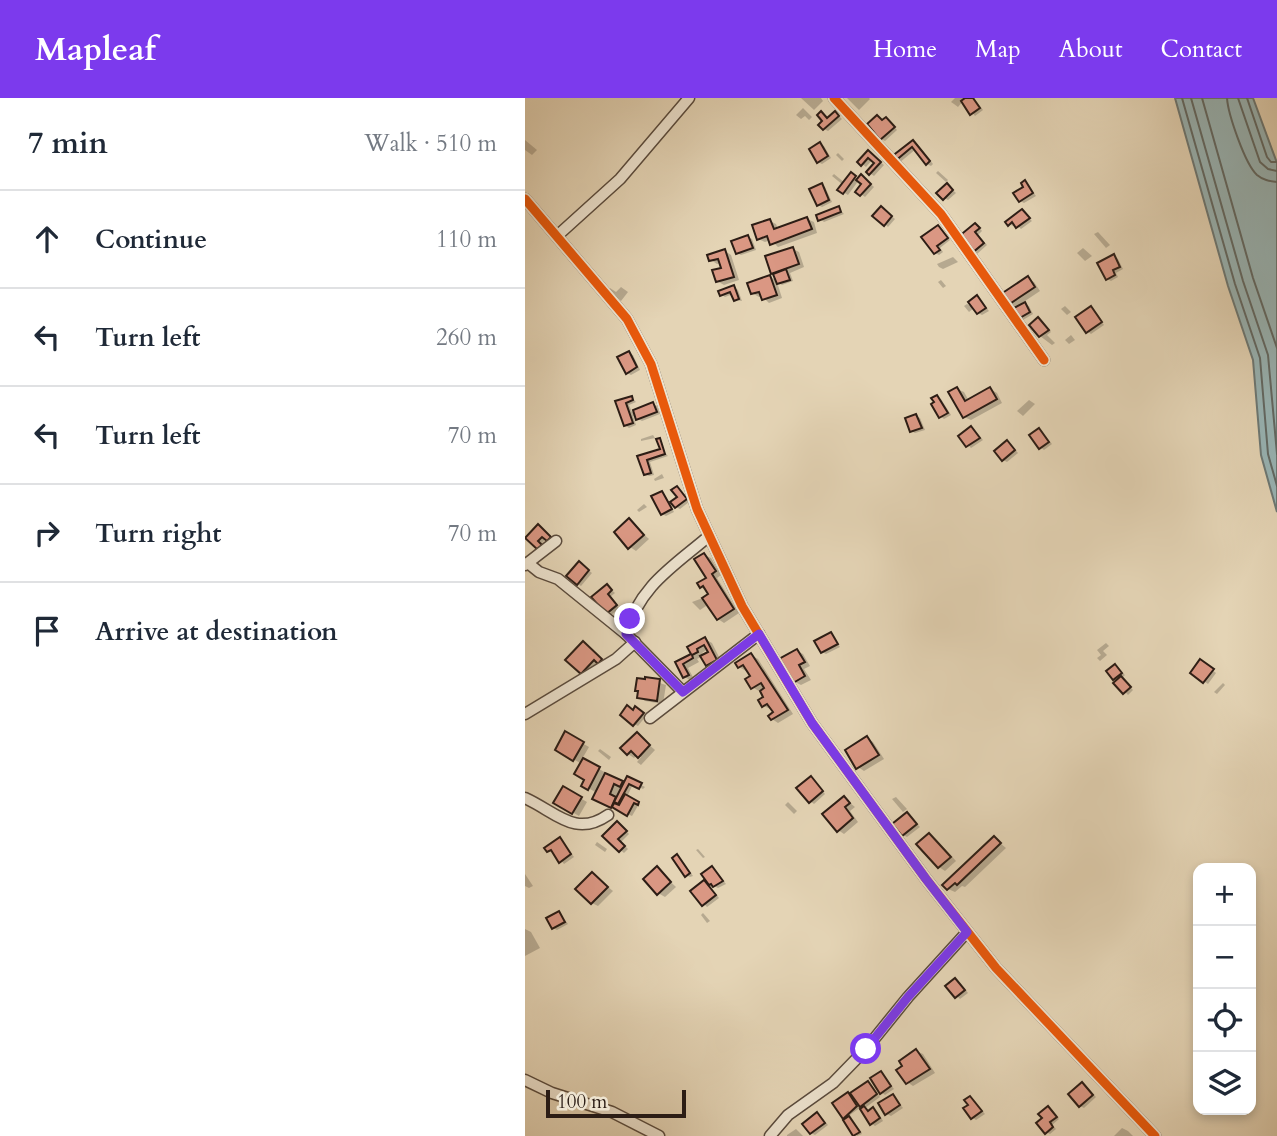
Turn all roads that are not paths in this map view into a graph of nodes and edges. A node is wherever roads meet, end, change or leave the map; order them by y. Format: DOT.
graph roads {
  1 [pos="689,98"];
  2 [pos="834,98"];
  3 [pos="525,198"];
  4 [pos="557,236"];
  5 [pos="1044,360"];
  6 [pos="709,536"];
  7 [pos="555,541"];
  8 [pos="527,564"];
  9 [pos="626,634"];
  10 [pos="759,634"];
  11 [pos="635,642"];
  12 [pos="683,692"];
  13 [pos="525,714"];
  14 [pos="650,718"];
  15 [pos="525,798"];
  16 [pos="608,816"];
  17 [pos="967,932"];
  18 [pos="525,1080"];
  19 [pos="659,1136"];
  20 [pos="770,1136"];
  21 [pos="1155,1136"];
  1 -- 4 [label="street"];
  2 -- 5 [label="street"];
  3 -- 4 [label="street"];
  4 -- 6 [label="street"];
  6 -- 9 [label="street"];
  6 -- 10 [label="street"];
  7 -- 8 [label="street"];
  8 -- 9 [label="street"];
  9 -- 11 [label="street"];
  10 -- 12 [label="street"];
  10 -- 17 [label="street"];
  11 -- 12 [label="street"];
  11 -- 13 [label="street"];
  12 -- 14 [label="street"];
  15 -- 16 [label="street"];
  17 -- 20 [label="street"];
  17 -- 21 [label="street"];
  18 -- 19 [label="street"];
}
